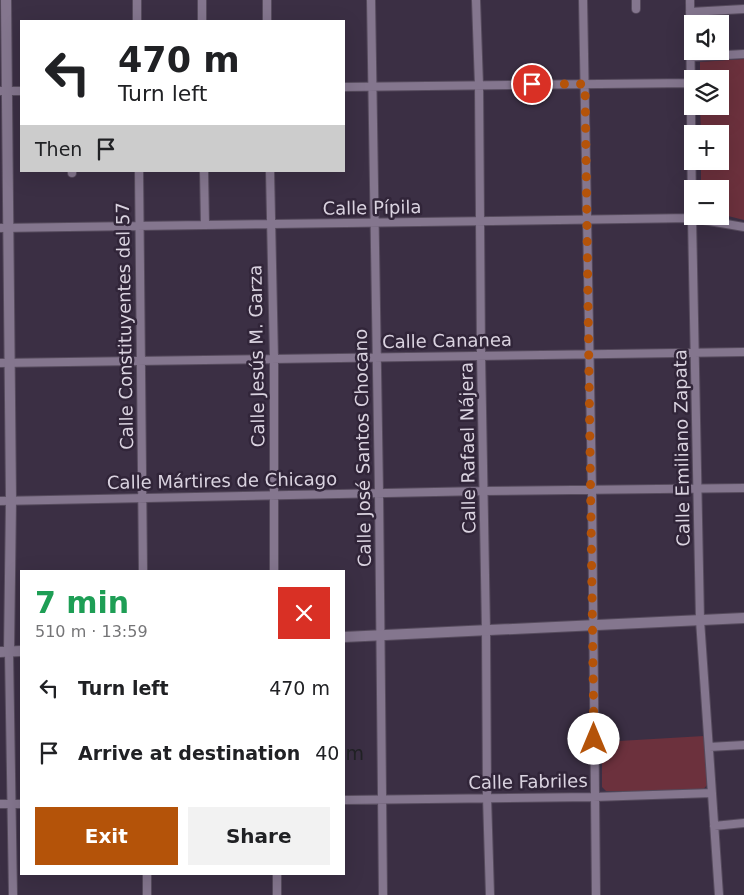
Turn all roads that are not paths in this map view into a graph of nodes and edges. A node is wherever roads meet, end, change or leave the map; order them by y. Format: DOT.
graph roads {
  1 [pos="6,0"];
  2 [pos="137,0"];
  3 [pos="202,0"];
  4 [pos="267,0"];
  5 [pos="371,0"];
  6 [pos="476,0"];
  7 [pos="583,0"];
  8 [pos="636,0"];
  9 [pos="690,0"];
  10 [pos="732,0"];
  11 [pos="636,9"];
  12 [pos="744,9"];
  13 [pos="732,10"];
  14 [pos="690,12"];
  15 [pos="137,20"];
  16 [pos="202,20"];
  17 [pos="267,20"];
  18 [pos="744,54"];
  19 [pos="729,55"];
  20 [pos="684,83"];
  21 [pos="585,84"];
  22 [pos="479,85"];
  23 [pos="372,86"];
  24 [pos="345,87"];
  25 [pos="3,91"];
  26 [pos="20,91"];
  27 [pos="690,115"];
  28 [pos="139,172"];
  29 [pos="204,172"];
  30 [pos="270,172"];
  31 [pos="691,180"];
  32 [pos="684,218"];
  33 [pos="586,220"];
  34 [pos="480,221"];
  35 [pos="374,222"];
  36 [pos="271,224"];
  37 [pos="729,224"];
  38 [pos="205,225"];
  39 [pos="692,225"];
  40 [pos="139,226"];
  41 [pos="744,227"];
  42 [pos="4,228"];
  43 [pos="744,352"];
  44 [pos="695,353"];
  45 [pos="481,355"];
  46 [pos="589,355"];
  47 [pos="376,356"];
  48 [pos="274,359"];
  49 [pos="141,361"];
  50 [pos="4,363"];
  51 [pos="744,488"];
  52 [pos="697,489"];
  53 [pos="483,491"];
  54 [pos="592,491"];
  55 [pos="379,493"];
  56 [pos="273,496"];
  57 [pos="142,498"];
  58 [pos="5,500"];
  59 [pos="143,570"];
  60 [pos="274,570"];
  61 [pos="744,618"];
  62 [pos="700,620"];
  63 [pos="593,625"];
  64 [pos="486,630"];
  65 [pos="381,636"];
  66 [pos="345,637"];
  67 [pos="20,651"];
  68 [pos="4,652"];
  69 [pos="744,745"];
  70 [pos="709,747"];
  71 [pos="712,793"];
  72 [pos="487,797"];
  73 [pos="594,797"];
  74 [pos="382,799"];
  75 [pos="345,800"];
  76 [pos="0,804"];
  77 [pos="12,804"];
  78 [pos="20,804"];
  79 [pos="744,823"];
  80 [pos="714,826"];
  81 [pos="147,875"];
  82 [pos="277,875"];
  83 [pos="13,895"];
  84 [pos="147,895"];
  85 [pos="277,895"];
  86 [pos="383,895"];
  87 [pos="490,895"];
  88 [pos="596,895"];
  89 [pos="719,895"];
  1 -- 25 [label="street"];
  2 -- 15 [label="street"];
  3 -- 16 [label="street"];
  4 -- 17 [label="street"];
  5 -- 23 [label="street, Calle José Santos Chocano"];
  6 -- 22 [label="street, Calle Rafael Nájera"];
  7 -- 21 [label="street"];
  8 -- 11 [label="street"];
  9 -- 14 [label="street, Calle Emiliano Zapata"];
  10 -- 13 [label="street"];
  12 -- 13 [label="street"];
  13 -- 14 [label="street"];
  18 -- 19 [label="street"];
  20 -- 21 [label="street"];
  21 -- 22 [label="street"];
  21 -- 33 [label="street"];
  22 -- 23 [label="street"];
  22 -- 34 [label="street, Calle Rafael Nájera"];
  23 -- 24 [label="street"];
  23 -- 35 [label="street, Calle José Santos Chocano"];
  25 -- 26 [label="street"];
  25 -- 42 [label="street"];
  27 -- 31 [label="street, Calle Emiliano Zapata"];
  28 -- 40 [label="street, Calle Constituyentes del 57"];
  29 -- 38 [label="street"];
  30 -- 36 [label="street, Calle Jesús M. Garza"];
  32 -- 33 [label="street, Calle Pípila"];
  33 -- 34 [label="street, Calle Pípila"];
  33 -- 46 [label="street"];
  34 -- 35 [label="street, Calle Pípila"];
  34 -- 45 [label="street, Calle Rafael Nájera"];
  35 -- 36 [label="street, Calle Pípila"];
  35 -- 47 [label="street, Calle José Santos Chocano"];
  36 -- 38 [label="street, Calle Pípila"];
  36 -- 48 [label="street, Calle Jesús M. Garza"];
  37 -- 41 [label="street, Calle Pípila"];
  38 -- 40 [label="street, Calle Pípila"];
  39 -- 44 [label="street, Calle Emiliano Zapata"];
  40 -- 42 [label="street, Calle Pípila"];
  40 -- 49 [label="street, Calle Constituyentes del 57"];
  42 -- 50 [label="street"];
  43 -- 44 [label="street, Calle Cananea"];
  44 -- 46 [label="street, Calle Cananea"];
  44 -- 52 [label="street, Calle Emiliano Zapata"];
  45 -- 46 [label="street, Calle Cananea"];
  45 -- 47 [label="street, Calle Cananea"];
  45 -- 53 [label="street, Calle Rafael Nájera"];
  46 -- 54 [label="street"];
  47 -- 48 [label="street, Calle Cananea"];
  47 -- 55 [label="street, Calle José Santos Chocano"];
  48 -- 49 [label="street, Calle Cananea"];
  48 -- 56 [label="street, Calle Jesús M. Garza"];
  49 -- 50 [label="street, Calle Cananea"];
  49 -- 57 [label="street, Calle Constituyentes del 57"];
  50 -- 58 [label="street"];
  51 -- 52 [label="street, Calle Mártires de Chicago"];
  52 -- 54 [label="street, Calle Mártires de Chicago"];
  52 -- 62 [label="street, Calle Emiliano Zapata"];
  53 -- 54 [label="street, Calle Mártires de Chicago"];
  53 -- 55 [label="street, Calle Mártires de Chicago"];
  53 -- 64 [label="street, Calle Rafael Nájera"];
  54 -- 63 [label="street"];
  55 -- 56 [label="street, Calle Mártires de Chicago"];
  55 -- 65 [label="street, Calle José Santos Chocano"];
  56 -- 57 [label="street, Calle Mártires de Chicago"];
  56 -- 60 [label="street, Calle Jesús M. Garza"];
  57 -- 58 [label="street, Calle Mártires de Chicago"];
  57 -- 59 [label="street, Calle Constituyentes del 57"];
  58 -- 68 [label="street"];
  61 -- 62 [label="street"];
  62 -- 63 [label="street"];
  62 -- 70 [label="street, Calle Emiliano Zapata"];
  63 -- 64 [label="street"];
  63 -- 73 [label="street"];
  64 -- 65 [label="street"];
  64 -- 72 [label="street, Calle Rafael Nájera"];
  65 -- 66 [label="street"];
  65 -- 74 [label="street, Calle José Santos Chocano"];
  67 -- 68 [label="street"];
  68 -- 77 [label="street"];
  69 -- 70 [label="street"];
  70 -- 71 [label="street, Calle Emiliano Zapata"];
  71 -- 73 [label="street, Calle Fabriles"];
  71 -- 80 [label="street, Calle Emiliano Zapata"];
  72 -- 73 [label="street, Calle Fabriles"];
  72 -- 74 [label="street, Calle Fabriles"];
  72 -- 87 [label="street, Calle Rafael Nájera"];
  73 -- 88 [label="street"];
  74 -- 75 [label="street, Calle Fabriles"];
  74 -- 86 [label="street, Calle José Santos Chocano"];
  76 -- 77 [label="street"];
  77 -- 78 [label="street"];
  77 -- 83 [label="street"];
  79 -- 80 [label="street"];
  80 -- 89 [label="street, Calle Emiliano Zapata"];
  81 -- 84 [label="street"];
  82 -- 85 [label="street"];
}
